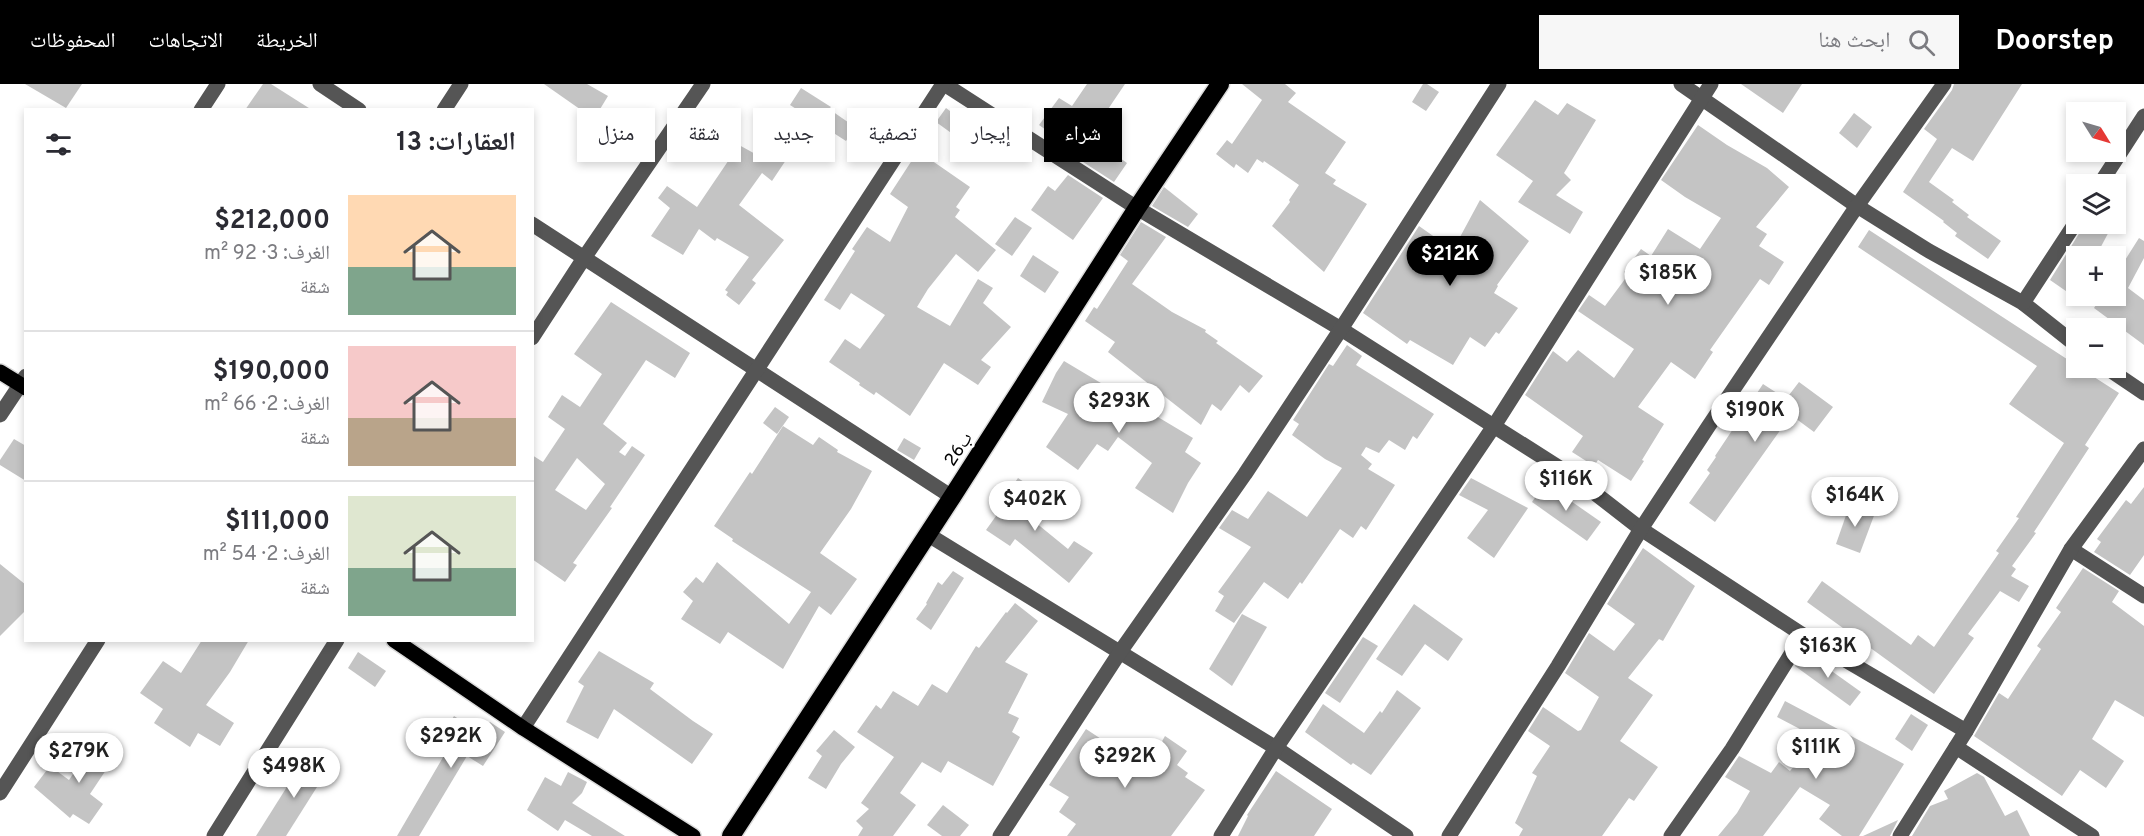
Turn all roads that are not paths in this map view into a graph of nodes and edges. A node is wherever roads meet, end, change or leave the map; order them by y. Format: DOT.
graph roads {
  1 [pos="218,84"];
  2 [pos="320,84"];
  3 [pos="461,84"];
  4 [pos="703,84"];
  5 [pos="944,84"];
  6 [pos="1220,84"];
  7 [pos="1499,84"];
  8 [pos="1681,84"];
  9 [pos="1711,84"];
  10 [pos="1944,84"];
  11 [pos="1702,98"];
  12 [pos="202,108"];
  13 [pos="356,108"];
  14 [pos="445,108"];
  15 [pos="2144,116"];
  16 [pos="2106,174"];
  17 [pos="1857,206"];
  18 [pos="1137,208"];
  19 [pos="534,225"];
  20 [pos="2068,234"];
  21 [pos="584,258"];
  22 [pos="2023,303"];
  23 [pos="1341,329"];
  24 [pos="534,335"];
  25 [pos="2066,337"];
  26 [pos="757,371"];
  27 [pos="0,372"];
  28 [pos="2122,378"];
  29 [pos="24,383"];
  30 [pos="2144,393"];
  31 [pos="0,415"];
  32 [pos="1494,426"];
  33 [pos="2144,449"];
  34 [pos="952,497"];
  35 [pos="1641,529"];
  36 [pos="927,534"];
  37 [pos="2071,549"];
  38 [pos="2144,596"];
  39 [pos="1803,635"];
  40 [pos="98,642"];
  41 [pos="337,642"];
  42 [pos="397,642"];
  43 [pos="1120,652"];
  44 [pos="523,728"];
  45 [pos="1966,731"];
  46 [pos="1956,747"];
  47 [pos="1276,748"];
  48 [pos="0,794"];
  49 [pos="214,836"];
  50 [pos="693,836"];
  51 [pos="731,836"];
  52 [pos="1000,836"];
  53 [pos="1221,836"];
  54 [pos="1406,836"];
  55 [pos="1449,836"];
  56 [pos="1671,836"];
  57 [pos="1900,836"];
  58 [pos="2092,836"];
  1 -- 12 [label="street"];
  2 -- 13 [label="street"];
  3 -- 14 [label="street"];
  4 -- 21 [label="street"];
  5 -- 18 [label="street"];
  5 -- 26 [label="street"];
  6 -- 18 [label="highway, 26ب"];
  7 -- 23 [label="street"];
  8 -- 11 [label="street"];
  9 -- 11 [label="street"];
  10 -- 17 [label="street"];
  11 -- 17 [label="street"];
  11 -- 32 [label="street"];
  15 -- 16 [label="street"];
  17 -- 22 [label="street"];
  17 -- 35 [label="street"];
  18 -- 23 [label="street"];
  18 -- 34 [label="highway, 26ب"];
  19 -- 21 [label="street"];
  20 -- 22 [label="street"];
  21 -- 24 [label="street"];
  21 -- 26 [label="street"];
  22 -- 25 [label="street"];
  23 -- 32 [label="street"];
  23 -- 43 [label="street"];
  26 -- 34 [label="street"];
  26 -- 44 [label="street"];
  27 -- 29 [label="main road"];
  28 -- 30 [label="street"];
  29 -- 31 [label="street"];
  32 -- 35 [label="street"];
  32 -- 47 [label="street"];
  33 -- 37 [label="street"];
  34 -- 36 [label="highway, 26ب"];
  35 -- 39 [label="street"];
  35 -- 55 [label="street"];
  36 -- 43 [label="street"];
  36 -- 51 [label="highway, 26ب"];
  37 -- 38 [label="street"];
  37 -- 45 [label="street"];
  39 -- 45 [label="street"];
  39 -- 56 [label="street"];
  40 -- 48 [label="street"];
  41 -- 49 [label="street"];
  42 -- 44 [label="main road"];
  43 -- 47 [label="street"];
  43 -- 52 [label="street"];
  44 -- 50 [label="main road"];
  45 -- 46 [label="street"];
  46 -- 57 [label="street"];
  46 -- 58 [label="street"];
  47 -- 53 [label="street"];
  47 -- 54 [label="street"];
}
